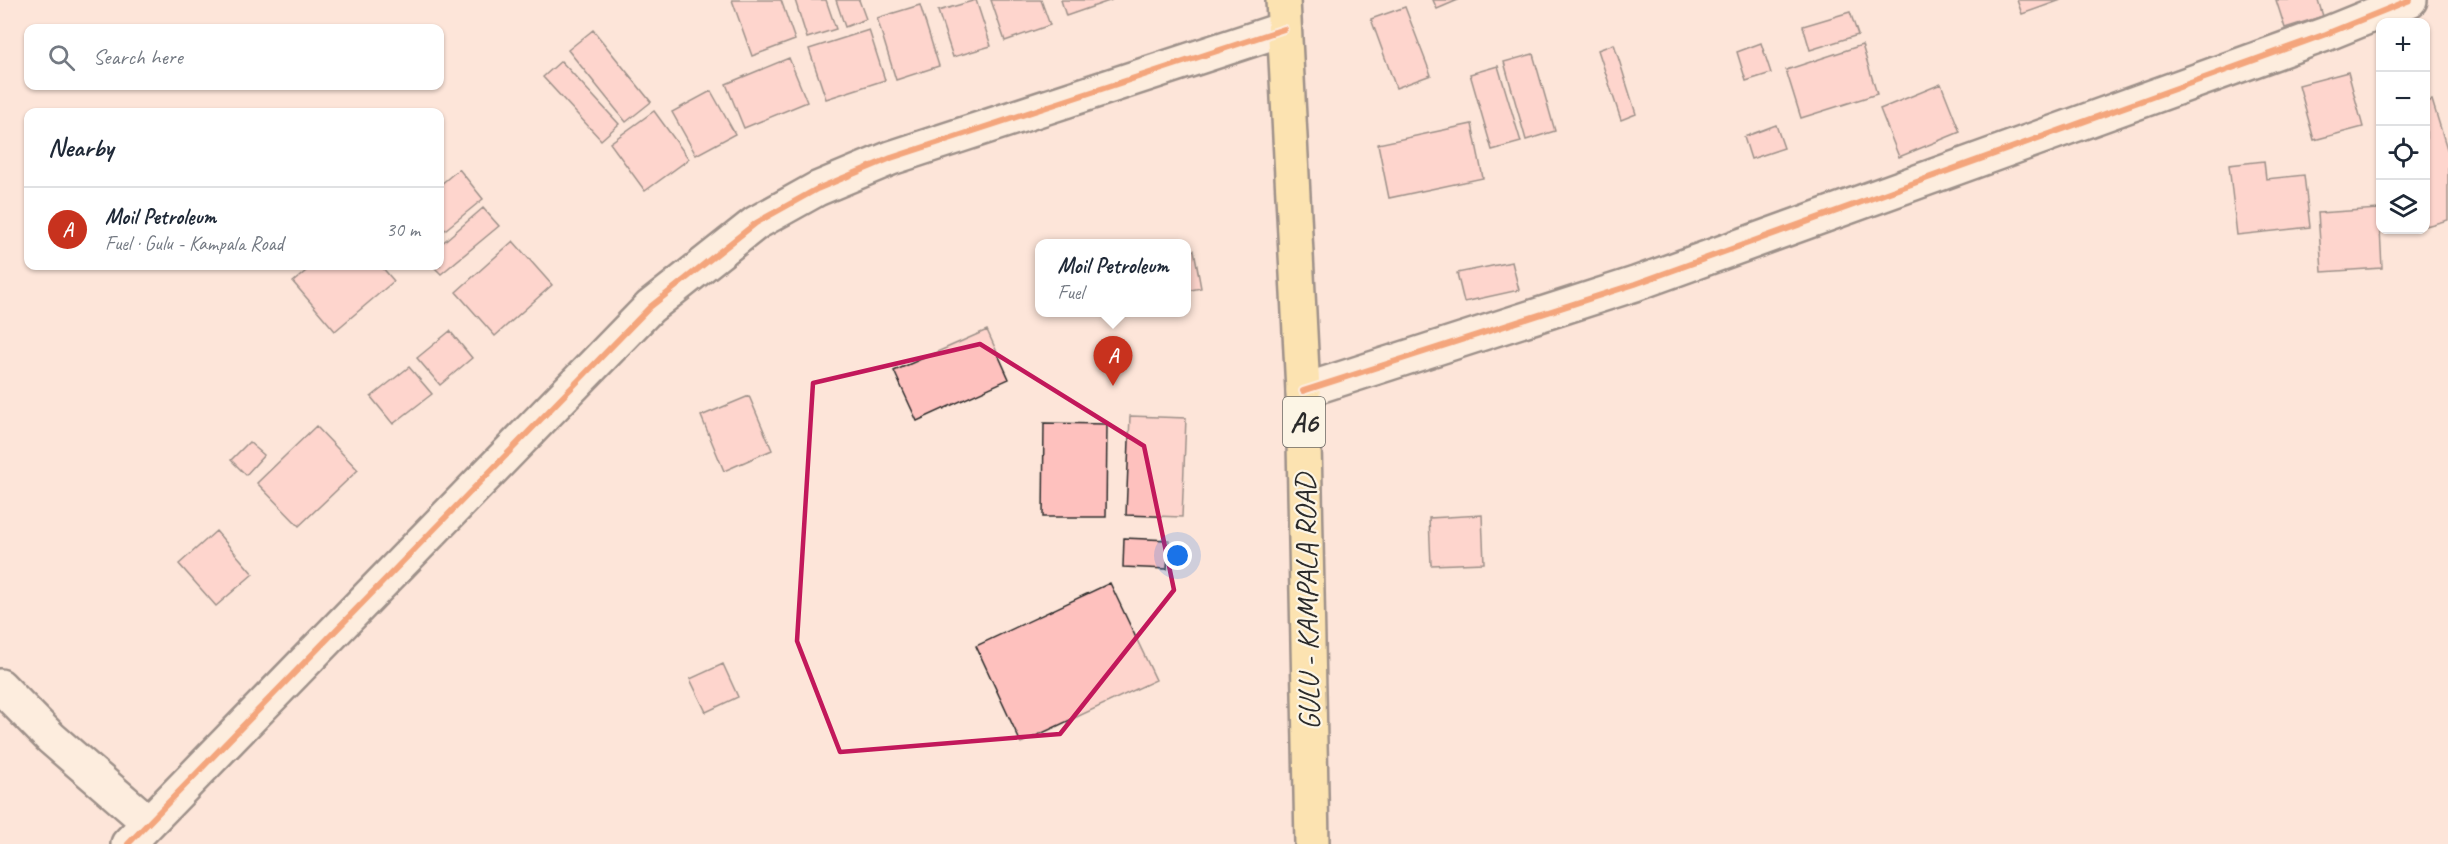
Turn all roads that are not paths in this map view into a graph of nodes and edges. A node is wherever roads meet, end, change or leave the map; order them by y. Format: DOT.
graph roads {
  1 [pos="2410,0"];
  2 [pos="1284,14"];
  3 [pos="1303,392"];
  4 [pos="0,686"];
  5 [pos="138,833"];
  6 [pos="1312,844"];
  1 -- 3 [label="street"];
  2 -- 3 [label="main road, GULU - KAMPALA ROAD / A6"];
  2 -- 5 [label="street"];
  3 -- 6 [label="main road, GULU - KAMPALA ROAD / A6"];
  4 -- 5 [label="street"];
}
